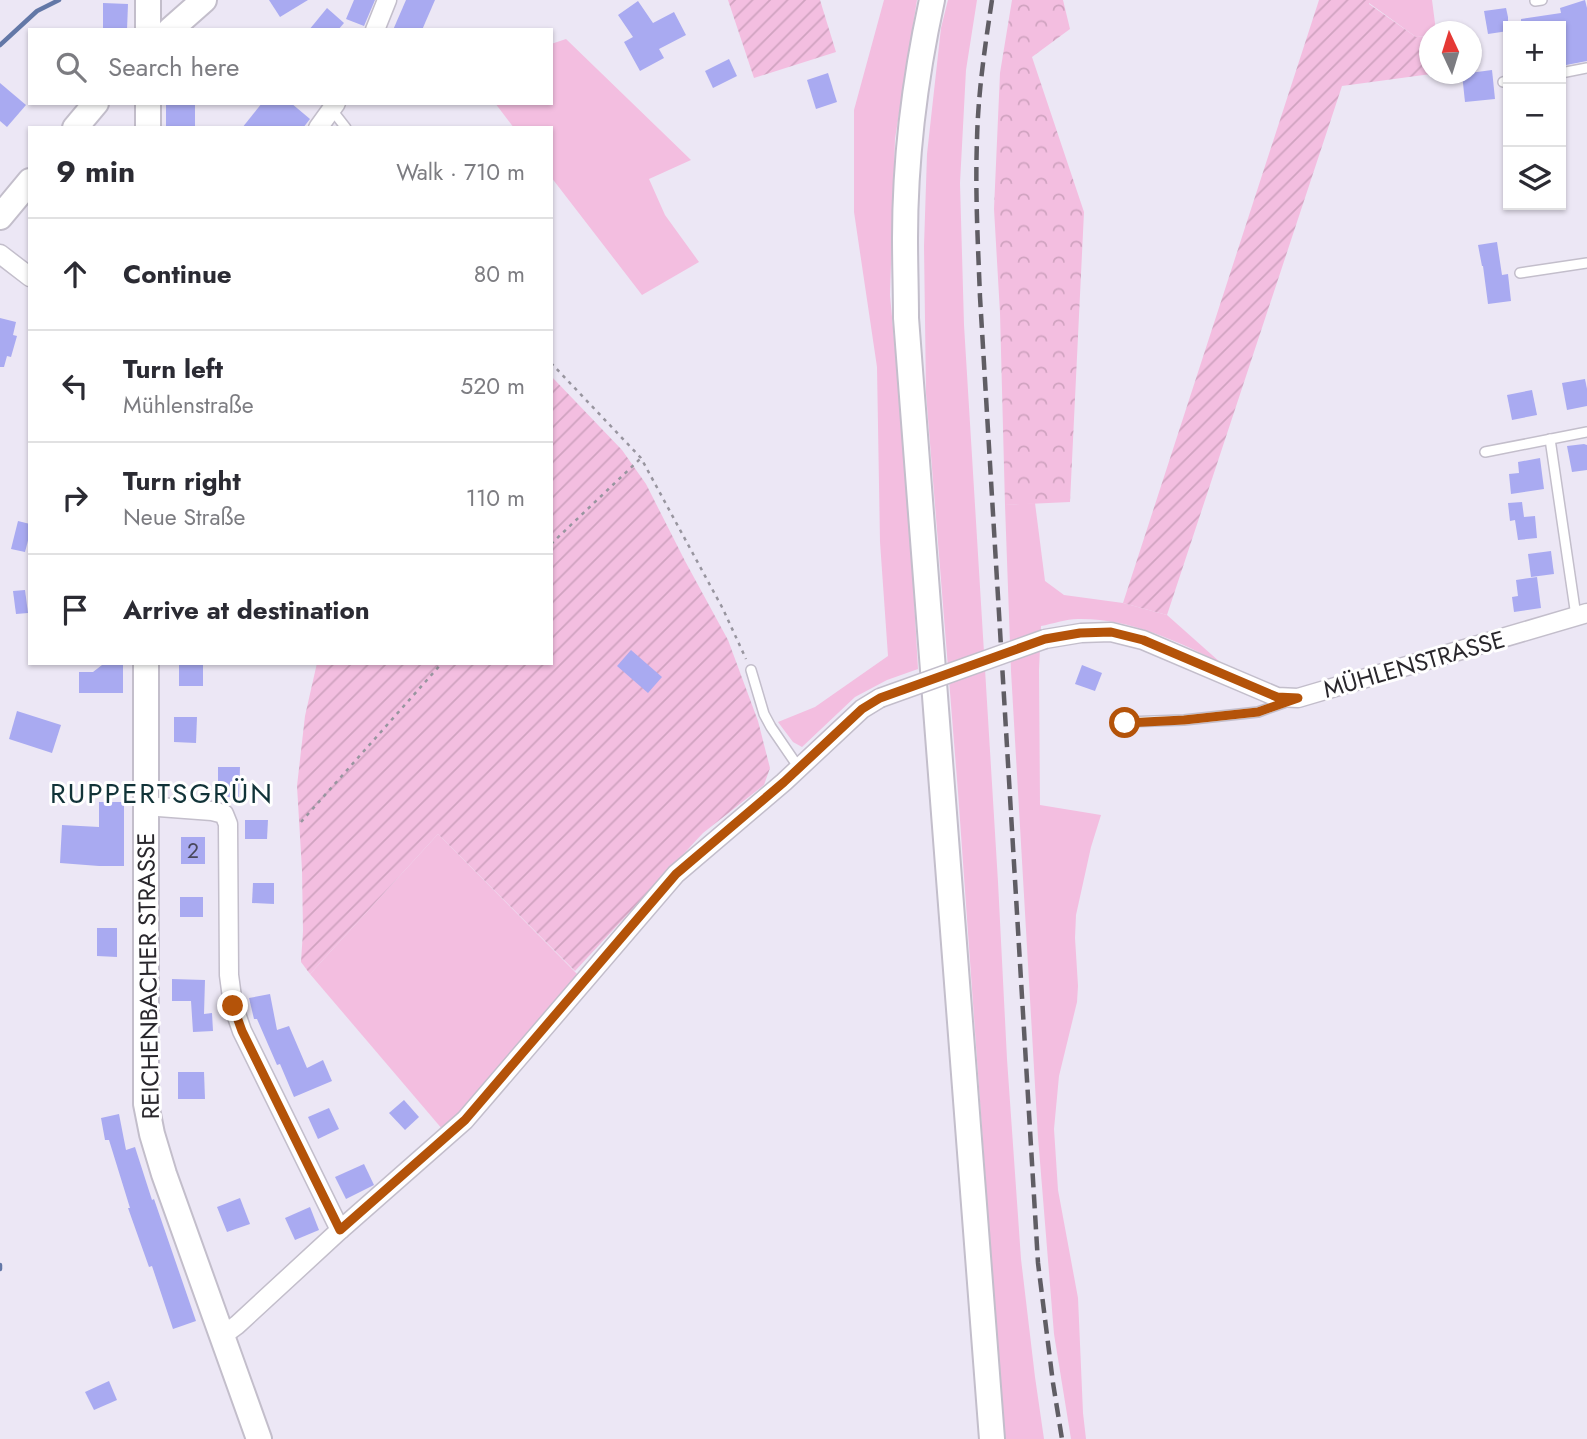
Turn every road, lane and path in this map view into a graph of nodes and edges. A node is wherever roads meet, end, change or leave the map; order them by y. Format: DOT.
graph roads {
  1 [pos="148,0"];
  2 [pos="204,0"];
  3 [pos="387,0"];
  4 [pos="932,0"];
  5 [pos="148,28"];
  6 [pos="172,28"];
  7 [pos="376,28"];
  8 [pos="1587,68"];
  9 [pos="1566,72"];
  10 [pos="94,105"];
  11 [pos="148,105"];
  12 [pos="334,107"];
  13 [pos="77,126"];
  14 [pos="148,126"];
  15 [pos="320,126"];
  16 [pos="345,126"];
  17 [pos="28,183"];
  18 [pos="0,217"];
  19 [pos="0,254"];
  20 [pos="1587,264"];
  21 [pos="1520,273"];
  22 [pos="28,275"];
  23 [pos="553,365"];
  24 [pos="1587,432"];
  25 [pos="1550,439"];
  26 [pos="1485,452"];
  27 [pos="641,458"];
  28 [pos="553,542"];
  29 [pos="1582,614"];
  30 [pos="146,665"];
  31 [pos="440,665"];
  32 [pos="751,670"];
  33 [pos="1298,698"];
  34 [pos="1125,723"];
  35 [pos="799,768"];
  36 [pos="145,806"];
  37 [pos="301,822"];
  38 [pos="340,1230"];
  39 [pos="222,1336"];
  40 [pos="259,1439"];
  41 [pos="992,1439"];
  1 -- 5 [label="main road"];
  2 -- 6 [label="main road"];
  3 -- 7 [label="street"];
  4 -- 41 [label="main road"];
  8 -- 9 [label="lane"];
  10 -- 13 [label="main road"];
  11 -- 14 [label="main road"];
  12 -- 15 [label="street"];
  12 -- 16 [label="lane"];
  17 -- 18 [label="main road"];
  19 -- 22 [label="street"];
  20 -- 21 [label="lane"];
  23 -- 27 [label="path"];
  24 -- 25 [label="lane"];
  25 -- 26 [label="lane"];
  25 -- 29 [label="lane"];
  27 -- 28 [label="path"];
  27 -- 32 [label="path"];
  29 -- 33 [label="street, MÜHLENSTRASSE"];
  30 -- 36 [label="main road, REICHENBACHER STRASSE"];
  31 -- 37 [label="path"];
  32 -- 35 [label="lane"];
  33 -- 34 [label="lane"];
  33 -- 35 [label="street, MÜHLENSTRASSE, bridge"];
  35 -- 38 [label="street, MÜHLENSTRASSE"];
  36 -- 38 [label="street"];
  36 -- 39 [label="main road, REICHENBACHER STRASSE"];
  38 -- 39 [label="street, MÜHLENSTRASSE"];
  39 -- 40 [label="main road, REICHENBACHER STRASSE"];
}
